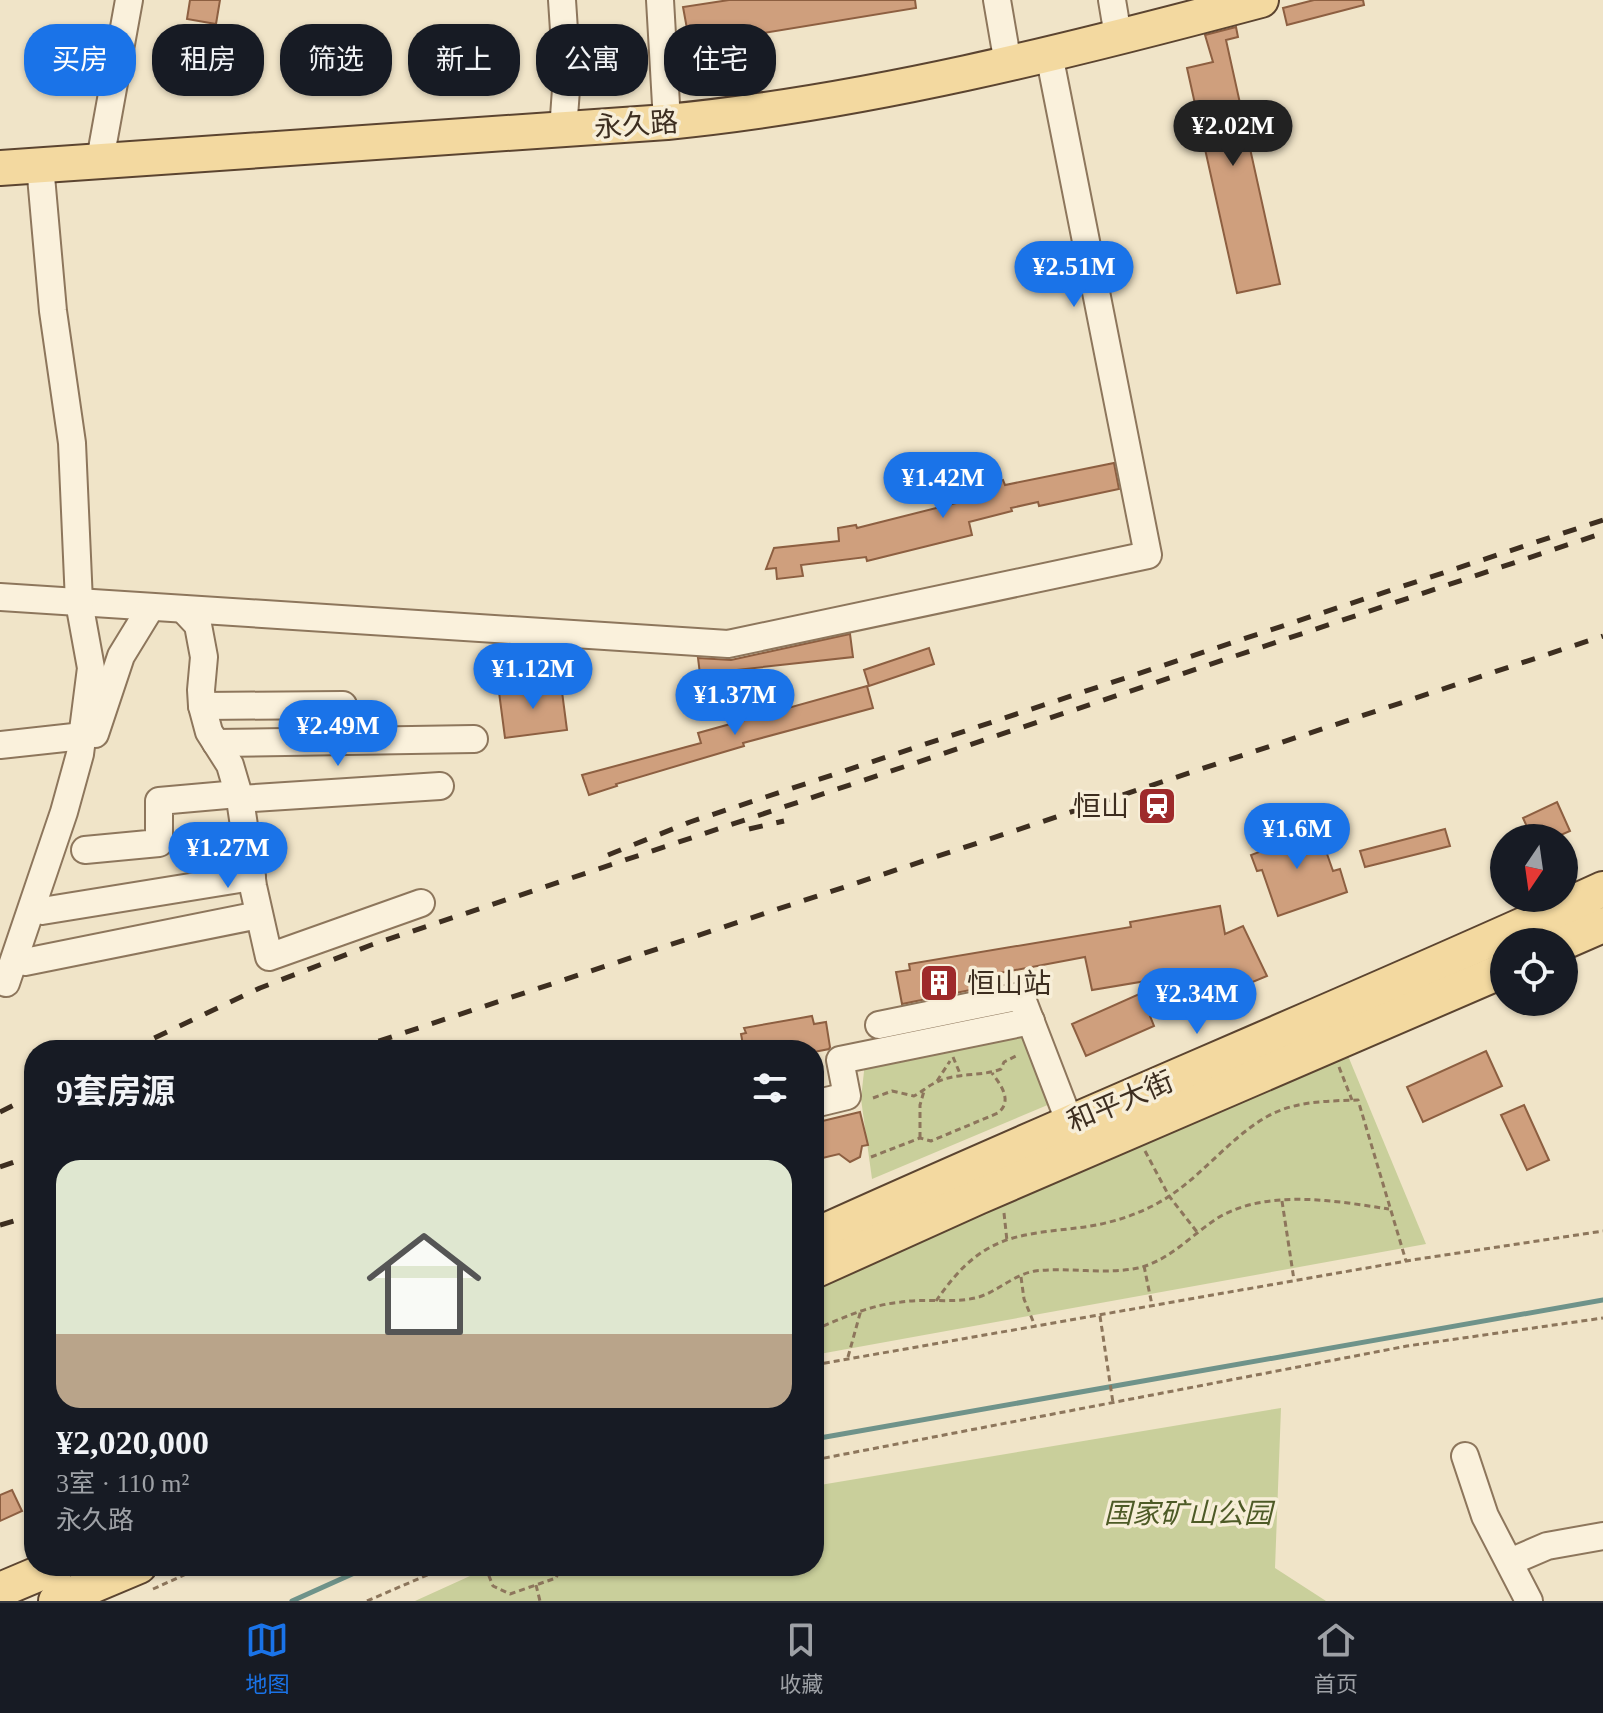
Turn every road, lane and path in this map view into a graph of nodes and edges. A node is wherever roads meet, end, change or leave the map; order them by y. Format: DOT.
graph roads {
  1 [pos="129,0"];
  2 [pos="562,0"];
  3 [pos="660,0"];
  4 [pos="997,0"];
  5 [pos="1112,0"];
  6 [pos="1247,2"];
  7 [pos="1118,36"];
  8 [pos="1049,54"];
  9 [pos="1008,64"];
  10 [pos="667,122"];
  11 [pos="563,130"];
  12 [pos="100,160"];
  13 [pos="40,165"];
  14 [pos="0,168"];
  15 [pos="0,597"];
  16 [pos="79,602"];
  17 [pos="151,607"];
  18 [pos="183,609"];
  19 [pos="343,705"];
  20 [pos="202,706"];
  21 [pos="83,736"];
  22 [pos="474,739"];
  23 [pos="216,743"];
  24 [pos="0,745"];
  25 [pos="440,786"];
  26 [pos="239,796"];
  27 [pos="85,850"];
  28 [pos="252,877"];
  29 [pos="1603,889"];
  30 [pos="421,903"];
  31 [pos="42,911"];
  32 [pos="259,915"];
  33 [pos="1603,925"];
  34 [pos="1578,936"];
  35 [pos="25,962"];
  36 [pos="1490,976"];
  37 [pos="1031,1021"];
  38 [pos="879,1025"];
  39 [pos="1330,1045"];
  40 [pos="1016,1056"];
  41 [pos="953,1058"];
  42 [pos="992,1073"];
  43 [pos="937,1081"];
  44 [pos="924,1090"];
  45 [pos="873,1098"];
  46 [pos="1352,1100"];
  47 [pos="824,1102"];
  48 [pos="1070,1123"];
  49 [pos="1134,1130"];
  50 [pos="920,1138"];
  51 [pos="871,1157"];
  52 [pos="1169,1196"];
  53 [pos="1282,1201"];
  54 [pos="1390,1209"];
  55 [pos="1603,1231"];
  56 [pos="824,1232"];
  57 [pos="1197,1232"];
  58 [pos="1406,1261"];
  59 [pos="1144,1266"];
  60 [pos="824,1267"];
  61 [pos="1021,1277"];
  62 [pos="1294,1281"];
  63 [pos="936,1301"];
  64 [pos="1152,1306"];
  65 [pos="861,1310"];
  66 [pos="1099,1314"];
  67 [pos="1603,1318"];
  68 [pos="824,1326"];
  69 [pos="1035,1326"];
  70 [pos="848,1359"];
  71 [pos="824,1363"];
  72 [pos="1113,1403"];
  73 [pos="1465,1456"];
  74 [pos="824,1458"];
  75 [pos="1603,1536"];
  76 [pos="1510,1562"];
  77 [pos="33,1576"];
  78 [pos="425,1576"];
  79 [pos="489,1576"];
  80 [pos="557,1576"];
  81 [pos="146,1578"];
  82 [pos="536,1585"];
  83 [pos="0,1590"];
  84 [pos="56,1601"];
  85 [pos="367,1601"];
  86 [pos="540,1601"];
  87 [pos="1529,1601"];
  1 -- 12 [label="street"];
  2 -- 11 [label="street"];
  3 -- 10 [label="street"];
  4 -- 9 [label="street"];
  5 -- 7 [label="street"];
  6 -- 7 [label="main road, 永久路"];
  7 -- 8 [label="main road, 永久路"];
  8 -- 9 [label="main road, 永久路"];
  8 -- 18 [label="street"];
  9 -- 10 [label="main road, 永久路"];
  10 -- 11 [label="main road, 永久路"];
  11 -- 12 [label="main road, 永久路"];
  12 -- 13 [label="main road, 永久路"];
  13 -- 14 [label="main road, 永久路"];
  13 -- 16 [label="street"];
  15 -- 16 [label="street"];
  16 -- 17 [label="street"];
  16 -- 21 [label="street"];
  17 -- 18 [label="street"];
  17 -- 31 [label="street"];
  18 -- 20 [label="street"];
  19 -- 20 [label="street"];
  20 -- 23 [label="street"];
  21 -- 24 [label="street"];
  21 -- 35 [label="street"];
  22 -- 23 [label="street"];
  23 -- 26 [label="street"];
  25 -- 26 [label="street"];
  26 -- 27 [label="street"];
  26 -- 28 [label="street"];
  28 -- 31 [label="street"];
  28 -- 32 [label="street"];
  29 -- 48 [label="main road, 和平大街"];
  30 -- 32 [label="street"];
  31 -- 35 [label="street"];
  32 -- 35 [label="street"];
  33 -- 34 [label="main road"];
  36 -- 39 [label="main road, 和平大街"];
  37 -- 38 [label="street"];
  37 -- 47 [label="street"];
  37 -- 48 [label="street"];
  39 -- 46 [label="path"];
  39 -- 49 [label="main road, 和平大街"];
  40 -- 42 [label="path"];
  41 -- 43 [label="path"];
  42 -- 43 [label="path"];
  42 -- 50 [label="path"];
  43 -- 44 [label="path"];
  44 -- 45 [label="path"];
  44 -- 50 [label="path"];
  46 -- 52 [label="path"];
  46 -- 54 [label="path"];
  48 -- 56 [label="main road, 和平大街"];
  49 -- 52 [label="path"];
  49 -- 60 [label="main road, 和平大街"];
  50 -- 51 [label="path"];
  52 -- 57 [label="path"];
  52 -- 63 [label="path"];
  53 -- 54 [label="path"];
  53 -- 57 [label="path"];
  53 -- 62 [label="path"];
  54 -- 58 [label="path"];
  55 -- 58 [label="path"];
  57 -- 59 [label="path"];
  58 -- 62 [label="path"];
  59 -- 61 [label="path"];
  59 -- 64 [label="path"];
  61 -- 63 [label="path"];
  61 -- 69 [label="path"];
  62 -- 64 [label="path"];
  63 -- 65 [label="path"];
  64 -- 66 [label="path"];
  65 -- 68 [label="path"];
  65 -- 70 [label="path"];
  66 -- 69 [label="path"];
  66 -- 72 [label="path"];
  67 -- 72 [label="path"];
  69 -- 70 [label="path"];
  70 -- 71 [label="path"];
  72 -- 74 [label="path"];
  73 -- 76 [label="street"];
  75 -- 76 [label="street"];
  76 -- 87 [label="street"];
  77 -- 83 [label="main road"];
  78 -- 85 [label="path"];
  79 -- 82 [label="path"];
  80 -- 82 [label="path"];
  81 -- 84 [label="main road"];
  82 -- 86 [label="path"];
}
